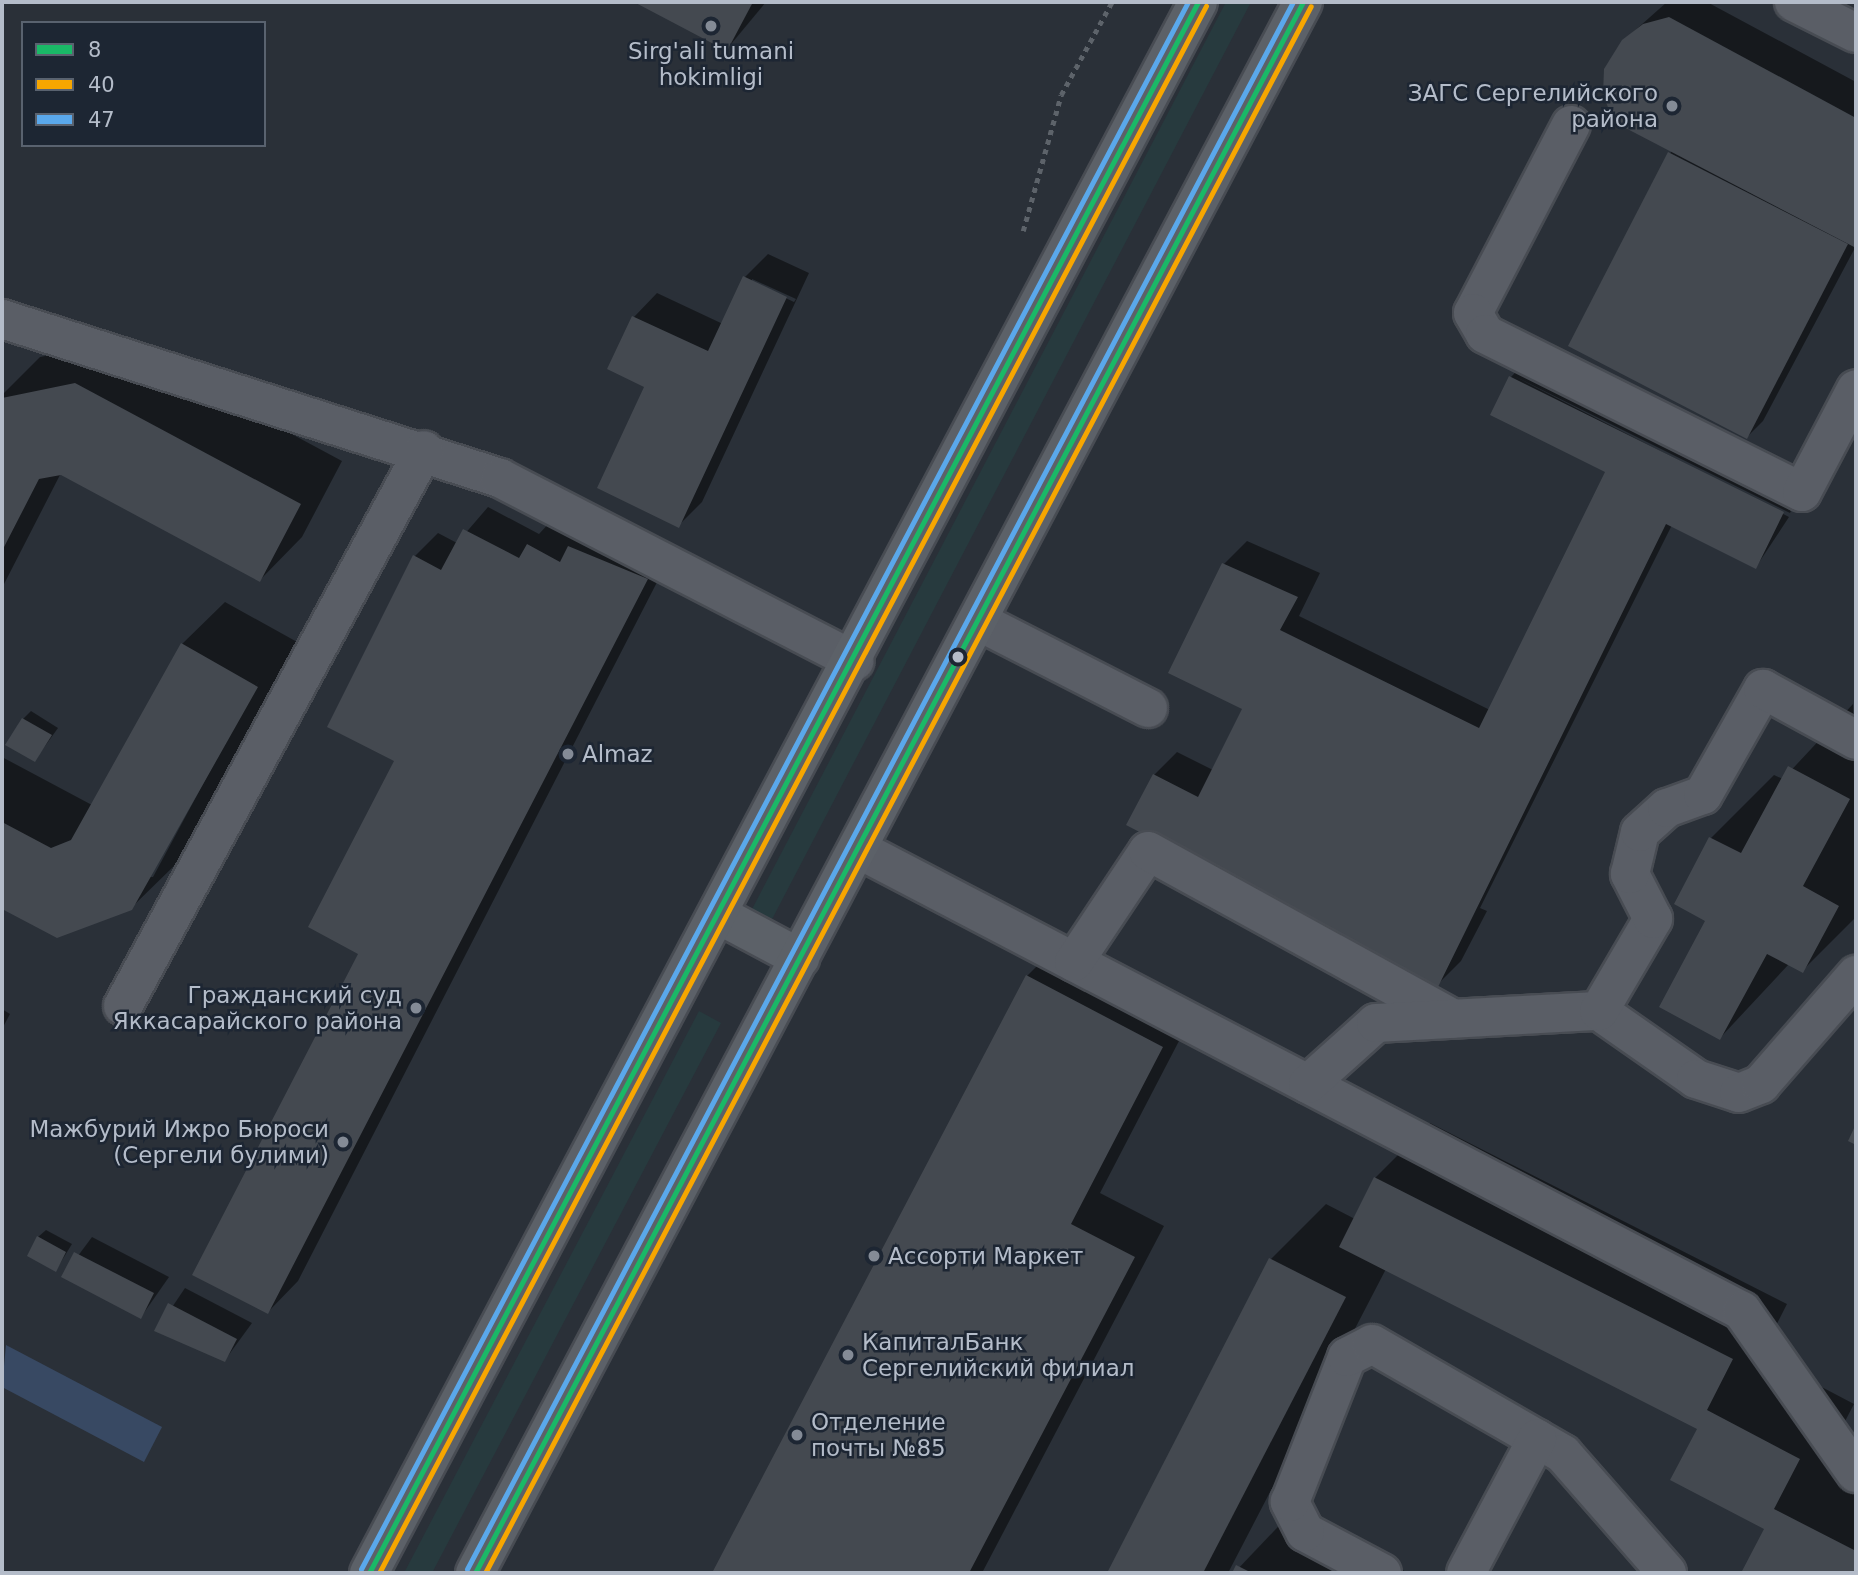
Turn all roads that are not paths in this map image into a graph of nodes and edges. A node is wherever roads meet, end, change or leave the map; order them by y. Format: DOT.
graph roads {
  1 [pos="1198,2"];
  2 [pos="1303,2"];
  3 [pos="1794,2"];
  4 [pos="1856,33"];
  5 [pos="1571,125"];
  6 [pos="2,318"];
  7 [pos="1856,389"];
  8 [pos="424,450"];
  9 [pos="978,621"];
  10 [pos="854,661"];
  11 [pos="1148,708"];
  12 [pos="1856,740"];
  13 [pos="858,849"];
  14 [pos="719,915"];
  15 [pos="800,958"];
  16 [pos="1074,962"];
  17 [pos="1856,975"];
  18 [pos="123,1006"];
  19 [pos="1599,1011"];
  20 [pos="1453,1019"];
  21 [pos="1308,1084"];
  22 [pos="1537,1438"];
  23 [pos="1856,1473"];
  24 [pos="369,1573"];
  25 [pos="475,1573"];
  26 [pos="1382,1573"];
  27 [pos="1466,1573"];
  28 [pos="1667,1573"];
  1 -- 10 [label="main road"];
  2 -- 9 [label="main road"];
  3 -- 4 [label="lane"];
  5 -- 7 [label="lane"];
  6 -- 8 [label="lane"];
  8 -- 10 [label="lane"];
  8 -- 18 [label="lane"];
  9 -- 11 [label="lane"];
  9 -- 13 [label="main road"];
  10 -- 14 [label="main road"];
  12 -- 19 [label="lane"];
  13 -- 15 [label="main road"];
  13 -- 16 [label="lane"];
  14 -- 15 [label="main road"];
  14 -- 24 [label="main road"];
  15 -- 25 [label="main road"];
  16 -- 20 [label="lane"];
  16 -- 21 [label="lane"];
  17 -- 19 [label="lane"];
  19 -- 20 [label="lane"];
  20 -- 21 [label="lane"];
  21 -- 23 [label="lane"];
  22 -- 26 [label="lane"];
  22 -- 27 [label="lane"];
  22 -- 28 [label="lane"];
}
